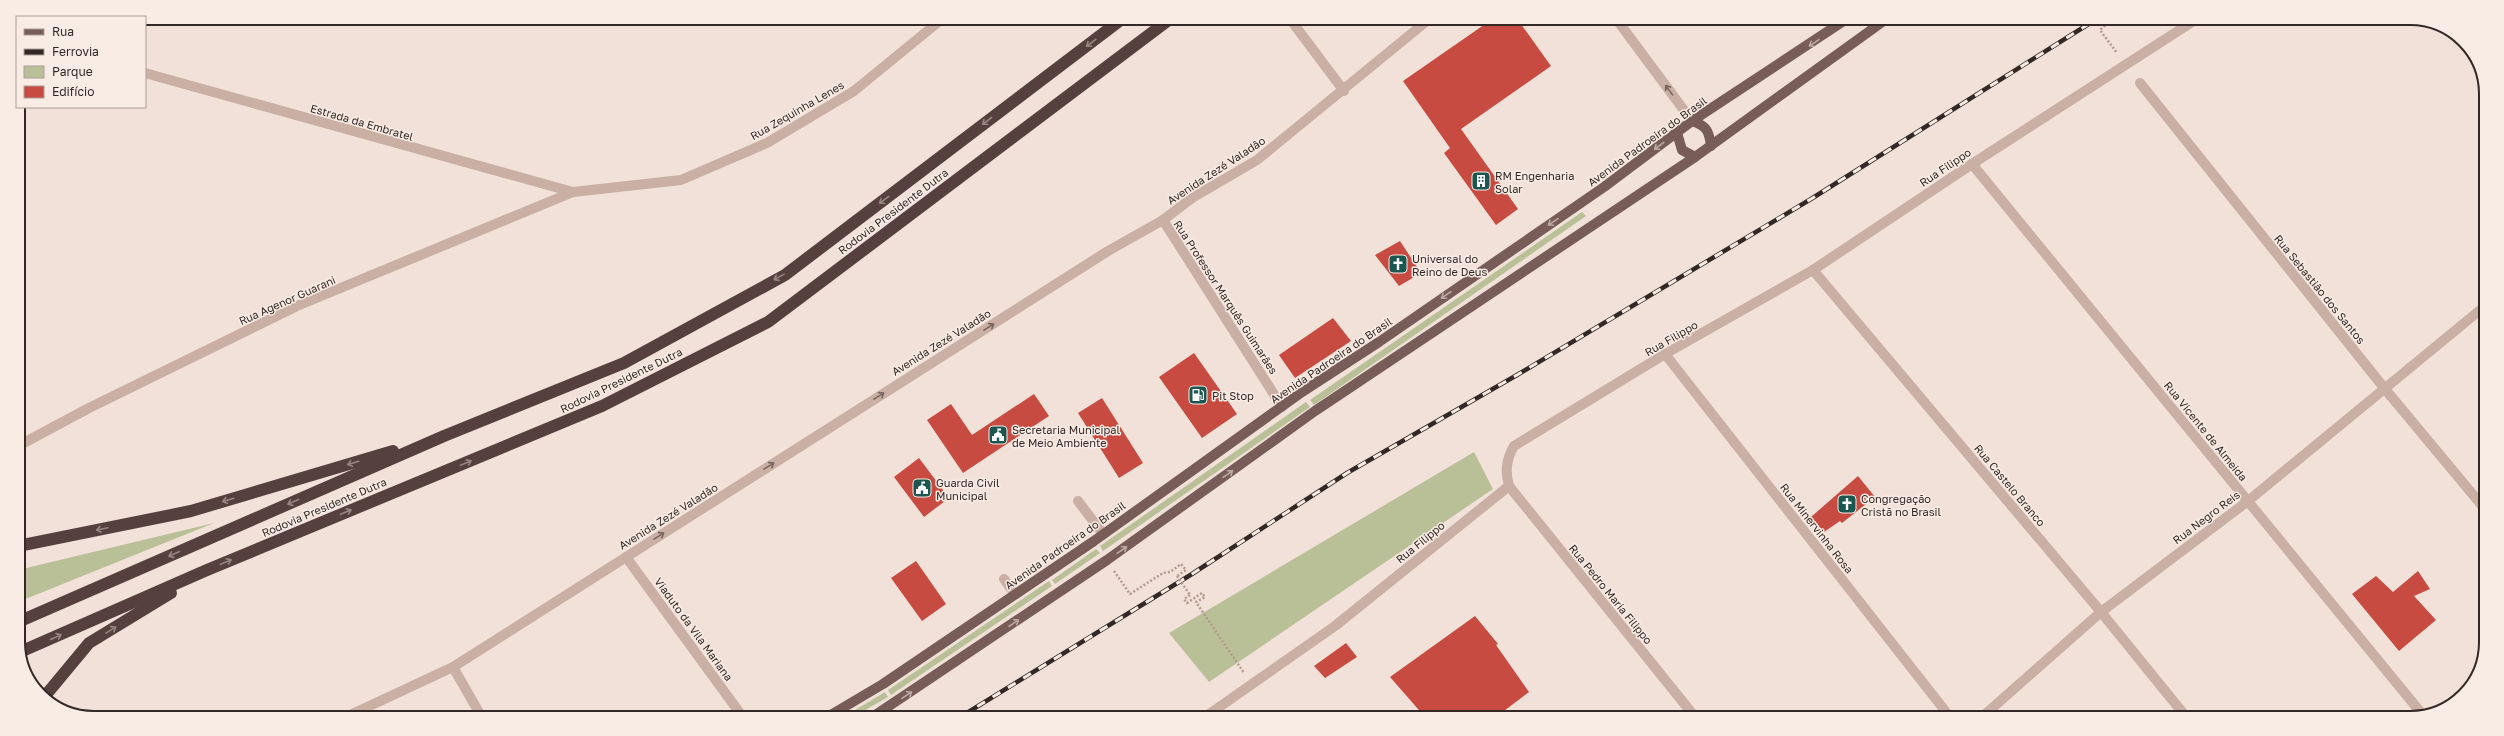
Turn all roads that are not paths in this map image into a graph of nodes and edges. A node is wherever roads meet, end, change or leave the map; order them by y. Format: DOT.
graph roads {
  1 [pos="935,25"];
  2 [pos="1114,25"];
  3 [pos="1162,25"];
  4 [pos="1294,25"];
  5 [pos="1422,25"];
  6 [pos="1622,25"];
  7 [pos="1837,25"];
  8 [pos="1878,25"];
  9 [pos="2187,25"];
  10 [pos="146,73"];
  11 [pos="2140,83"];
  12 [pos="1344,91"];
  13 [pos="1692,121"];
  14 [pos="1677,133"];
  15 [pos="1710,146"];
  16 [pos="1695,157"];
  17 [pos="1972,164"];
  18 [pos="573,192"];
  19 [pos="1163,220"];
  20 [pos="1813,270"];
  21 [pos="2479,311"];
  22 [pos="1665,354"];
  23 [pos="2384,389"];
  24 [pos="1282,407"];
  25 [pos="444,436"];
  26 [pos="25,442"];
  27 [pos="1509,486"];
  28 [pos="1078,501"];
  29 [pos="2248,501"];
  30 [pos="2479,502"];
  31 [pos="1103,534"];
  32 [pos="25,545"];
  33 [pos="626,557"];
  34 [pos="207,570"];
  35 [pos="1004,579"];
  36 [pos="1015,594"];
  37 [pos="2101,612"];
  38 [pos="25,619"];
  39 [pos="25,650"];
  40 [pos="453,667"];
  41 [pos="47,693"];
  42 [pos="2419,710"];
  43 [pos="359,711"];
  44 [pos="478,711"];
  45 [pos="738,711"];
  46 [pos="837,711"];
  47 [pos="881,711"];
  48 [pos="1214,711"];
  49 [pos="1689,711"];
  50 [pos="1945,711"];
  51 [pos="1989,711"];
  52 [pos="2181,711"];
  1 -- 18 [label="street, Rua Zequinha Lenes"];
  2 -- 25 [label="highway, Rodovia Presidente Dutra, one-way"];
  34 -- 3 [label="highway, Rodovia Presidente Dutra, one-way"];
  4 -- 12 [label="street"];
  5 -- 12 [label="street, Avenida Zezé Valadão"];
  13 -- 6 [label="street, one-way"];
  7 -- 13 [label="main road, Avenida Padroeira do Brasil, one-way"];
  8 -- 15 [label="main road"];
  9 -- 17 [label="street, Rua Filippo"];
  10 -- 18 [label="street, Estrada da Embratel"];
  11 -- 23 [label="street, Rua Sebastião dos Santos"];
  12 -- 19 [label="street, Avenida Zezé Valadão"];
  13 -- 14 [label="main road, Avenida Padroeira do Brasil"];
  13 -- 15 [label="main road"];
  14 -- 16 [label="main road"];
  14 -- 24 [label="main road, Avenida Padroeira do Brasil, one-way"];
  15 -- 16 [label="main road"];
  47 -- 16 [label="main road, one-way"];
  17 -- 20 [label="street, Rua Filippo"];
  17 -- 29 [label="street, Rua Vicente de Almeida"];
  18 -- 26 [label="street, Rua Agenor Guarani"];
  19 -- 24 [label="street, Rua Professor Marquês Guimarães"];
  33 -- 19 [label="street, Avenida Zezé Valadão, one-way"];
  20 -- 22 [label="street, Rua Filippo"];
  20 -- 37 [label="street, Rua Castelo Branco"];
  21 -- 23 [label="street, Rua Negro Reis"];
  22 -- 27 [label="street, Rua Filippo"];
  22 -- 50 [label="street, Rua Minervinha Rosa"];
  23 -- 29 [label="street, Rua Negro Reis"];
  23 -- 30 [label="street, Rua Sebastião dos Santos"];
  24 -- 31 [label="main road, Avenida Padroeira do Brasil"];
  25 -- 32 [label="highway, one-way"];
  25 -- 38 [label="highway, Rodovia Presidente Dutra, one-way"];
  27 -- 48 [label="street, Rua Filippo"];
  27 -- 49 [label="street, Rua Pedro Maria Filippo"];
  28 -- 31 [label="street"];
  29 -- 37 [label="street, Rua Negro Reis"];
  29 -- 42 [label="street, Rua Vicente de Almeida"];
  31 -- 36 [label="main road, Avenida Padroeira do Brasil"];
  33 -- 40 [label="street, Avenida Zezé Valadão"];
  33 -- 45 [label="street, Viaduto da Vila Mariana"];
  39 -- 34 [label="highway, Rodovia Presidente Dutra, one-way"];
  41 -- 34 [label="highway, one-way"];
  35 -- 36 [label="street"];
  36 -- 46 [label="main road, Avenida Padroeira do Brasil"];
  37 -- 51 [label="street, Rua Negro Reis"];
  37 -- 52 [label="street, Rua Castelo Branco"];
  40 -- 43 [label="street, Avenida Zezé Valadão"];
  40 -- 44 [label="street"];
}
